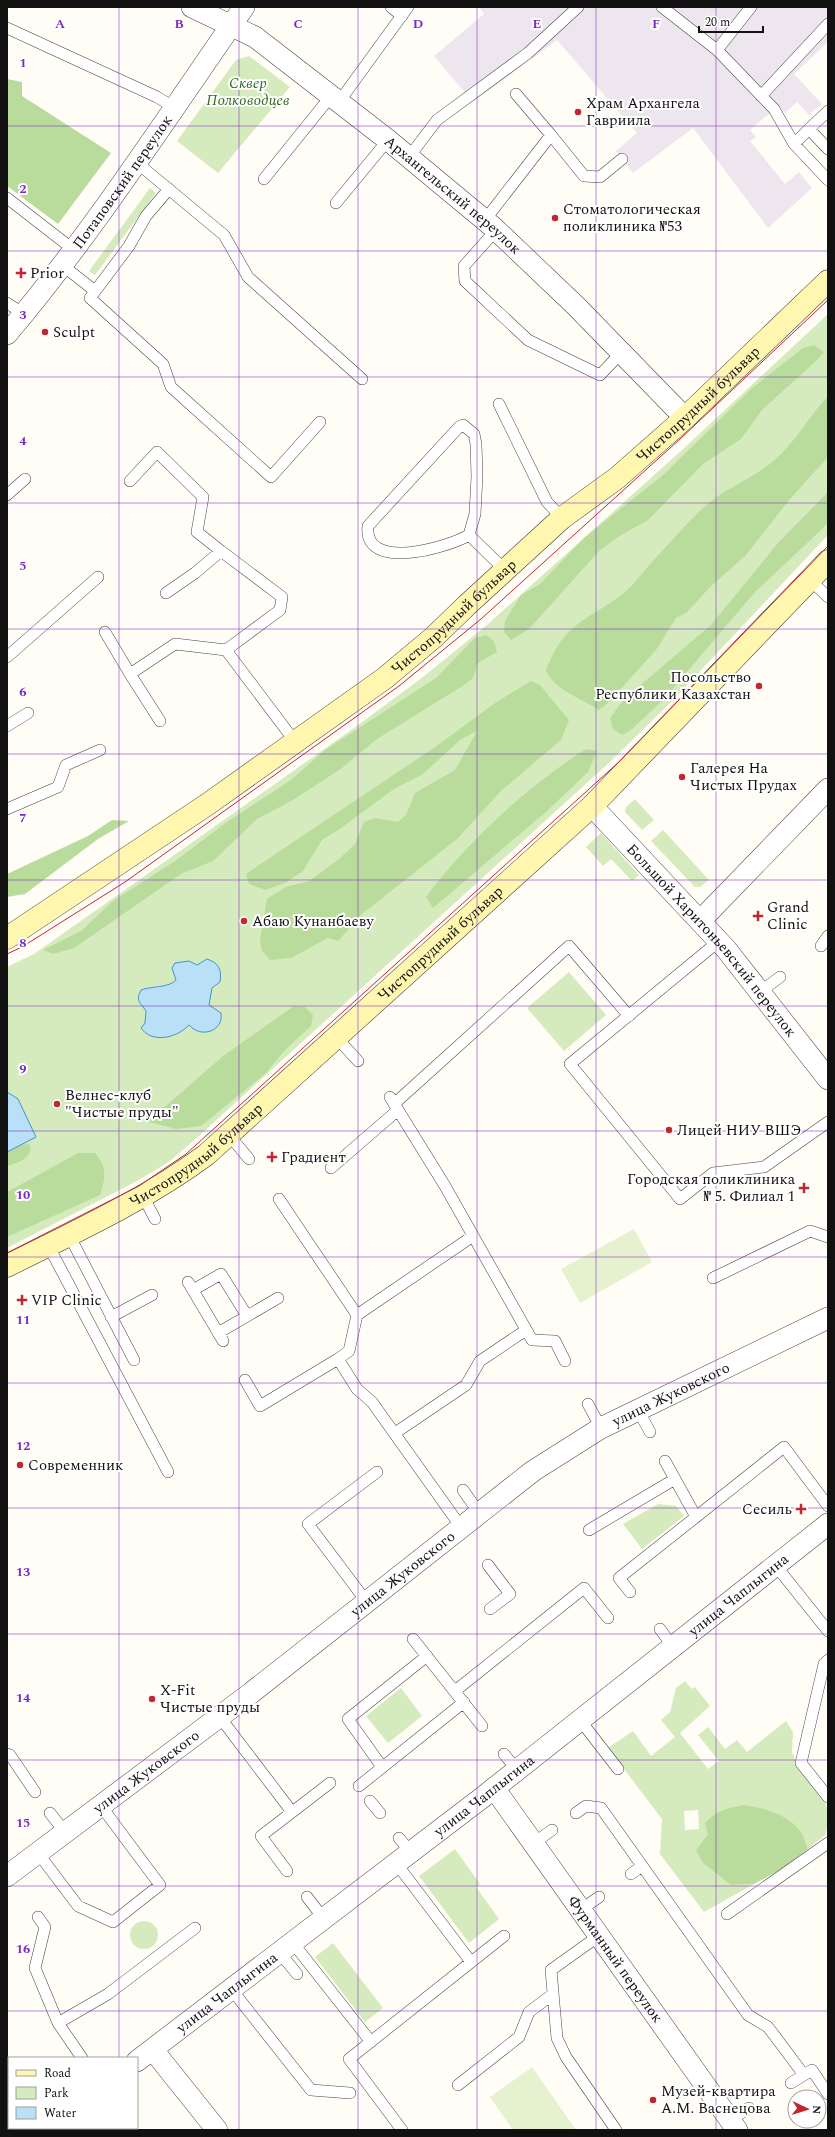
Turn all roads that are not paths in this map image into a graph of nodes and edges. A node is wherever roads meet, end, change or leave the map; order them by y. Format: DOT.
graph roads {
  1 [pos="192,7"];
  2 [pos="244,7"];
  3 [pos="391,7"];
  4 [pos="578,7"];
  5 [pos="662,7"];
  6 [pos="750,7"];
  7 [pos="405,11"];
  8 [pos="828,24"];
  9 [pos="231,25"];
  10 [pos="7,28"];
  11 [pos="718,50"];
  12 [pos="516,94"];
  13 [pos="761,96"];
  14 [pos="335,99"];
  15 [pos="175,108"];
  16 [pos="828,111"];
  17 [pos="809,129"];
  18 [pos="550,135"];
  19 [pos="388,140"];
  20 [pos="794,144"];
  21 [pos="828,149"];
  22 [pos="409,157"];
  23 [pos="622,159"];
  24 [pos="136,162"];
  25 [pos="264,179"];
  26 [pos="828,180"];
  27 [pos="169,190"];
  28 [pos="7,198"];
  29 [pos="336,203"];
  30 [pos="491,225"];
  31 [pos="68,257"];
  32 [pos="828,281"];
  33 [pos="95,291"];
  34 [pos="15,308"];
  35 [pos="7,334"];
  36 [pos="622,352"];
  37 [pos="362,379"];
  38 [pos="499,404"];
  39 [pos="685,418"];
  40 [pos="320,422"];
  41 [pos="25,479"];
  42 [pos="130,481"];
  43 [pos="7,495"];
  44 [pos="562,518"];
  45 [pos="469,535"];
  46 [pos="221,550"];
  47 [pos="828,561"];
  48 [pos="505,570"];
  49 [pos="98,577"];
  50 [pos="810,580"];
  51 [pos="166,593"];
  52 [pos="828,597"];
  53 [pos="105,632"];
  54 [pos="226,650"];
  55 [pos="7,656"];
  56 [pos="130,674"];
  57 [pos="28,713"];
  58 [pos="160,721"];
  59 [pos="7,726"];
  60 [pos="296,743"];
  61 [pos="100,750"];
  62 [pos="828,788"];
  63 [pos="592,806"];
  64 [pos="7,809"];
  65 [pos="700,921"];
  66 [pos="828,936"];
  67 [pos="7,938"];
  68 [pos="719,941"];
  69 [pos="820,946"];
  70 [pos="780,978"];
  71 [pos="760,992"];
  72 [pos="629,1016"];
  73 [pos="336,1037"];
  74 [pos="358,1061"];
  75 [pos="828,1079"];
  76 [pos="394,1104"];
  77 [pos="828,1122"];
  78 [pos="229,1135"];
  79 [pos="249,1158"];
  80 [pos="331,1168"];
  81 [pos="143,1196"];
  82 [pos="279,1199"];
  83 [pos="154,1219"];
  84 [pos="69,1235"];
  85 [pos="473,1236"];
  86 [pos="828,1237"];
  87 [pos="48,1245"];
  88 [pos="7,1266"];
  89 [pos="713,1278"];
  90 [pos="152,1295"];
  91 [pos="278,1298"];
  92 [pos="357,1315"];
  93 [pos="247,1316"];
  94 [pos="111,1317"];
  95 [pos="828,1318"];
  96 [pos="526,1330"];
  97 [pos="338,1359"];
  98 [pos="134,1360"];
  99 [pos="565,1361"];
  100 [pos="245,1380"];
  101 [pos="588,1404"];
  102 [pos="638,1410"];
  103 [pos="601,1428"];
  104 [pos="650,1432"];
  105 [pos="395,1433"];
  106 [pos="665,1461"];
  107 [pos="168,1472"];
  108 [pos="377,1472"];
  109 [pos="675,1479"];
  110 [pos="463,1490"];
  111 [pos="828,1506"];
  112 [pos="479,1513"];
  113 [pos="696,1517"];
  114 [pos="828,1524"];
  115 [pos="589,1530"];
  116 [pos="463,1531"];
  117 [pos="488,1565"];
  118 [pos="776,1566"];
  119 [pos="630,1592"];
  120 [pos="376,1599"];
  121 [pos="490,1609"];
  122 [pos="608,1618"];
  123 [pos="660,1629"];
  124 [pos="828,1631"];
  125 [pos="413,1638"];
  126 [pos="673,1647"];
  127 [pos="427,1656"];
  128 [pos="828,1660"];
  129 [pos="455,1691"];
  130 [pos="464,1702"];
  131 [pos="219,1716"];
  132 [pos="580,1720"];
  133 [pos="482,1726"];
  134 [pos="7,1754"];
  135 [pos="504,1754"];
  136 [pos="382,1767"];
  137 [pos="618,1769"];
  138 [pos="517,1770"];
  139 [pos="330,1783"];
  140 [pos="359,1786"];
  141 [pos="494,1788"];
  142 [pos="35,1792"];
  143 [pos="828,1797"];
  144 [pos="370,1801"];
  145 [pos="100,1806"];
  146 [pos="292,1812"];
  147 [pos="50,1813"];
  148 [pos="380,1813"];
  149 [pos="576,1813"];
  150 [pos="552,1830"];
  151 [pos="65,1832"];
  152 [pos="534,1843"];
  153 [pos="828,1843"];
  154 [pos="402,1851"];
  155 [pos="38,1853"];
  156 [pos="642,1866"];
  157 [pos="287,1871"];
  158 [pos="631,1874"];
  159 [pos="7,1876"];
  160 [pos="307,1897"];
  161 [pos="599,1897"];
  162 [pos="582,1909"];
  163 [pos="727,1914"];
  164 [pos="38,1917"];
  165 [pos="324,1919"];
  166 [pos="196,1928"];
  167 [pos="600,1935"];
  168 [pos="504,1936"];
  169 [pos="287,1948"];
  170 [pos="471,1962"];
  171 [pos="296,1974"];
  172 [pos="232,1990"];
  173 [pos="553,1994"];
  174 [pos="58,2023"];
  175 [pos="371,2042"];
  176 [pos="145,2055"];
  177 [pos="81,2057"];
  178 [pos="804,2075"];
  179 [pos="791,2083"];
  180 [pos="458,2085"];
  181 [pos="350,2093"];
  182 [pos="828,2094"];
  183 [pos="749,2108"];
  184 [pos="733,2125"];
  185 [pos="217,2130"];
  186 [pos="402,2130"];
  187 [pos="616,2130"];
  1 -- 9 [label="street, Архангельский переулок"];
  2 -- 9 [label="street, Потаповский переулок"];
  3 -- 7 [label="lane"];
  4 -- 22 [label="lane"];
  5 -- 11 [label="lane"];
  6 -- 11 [label="lane"];
  7 -- 14 [label="lane"];
  8 -- 13 [label="lane"];
  9 -- 14 [label="street, Архангельский переулок"];
  9 -- 15 [label="street, Потаповский переулок"];
  10 -- 15 [label="lane"];
  11 -- 13 [label="lane"];
  12 -- 18 [label="lane"];
  13 -- 20 [label="lane"];
  14 -- 19 [label="street, Архангельский переулок"];
  14 -- 25 [label="lane"];
  15 -- 24 [label="street, Потаповский переулок"];
  16 -- 17 [label="lane"];
  17 -- 20 [label="lane"];
  17 -- 21 [label="lane"];
  18 -- 23 [label="lane"];
  18 -- 30 [label="lane"];
  19 -- 22 [label="street, Архангельский переулок"];
  19 -- 29 [label="lane"];
  20 -- 26 [label="lane"];
  22 -- 30 [label="street, Архангельский переулок"];
  24 -- 27 [label="lane"];
  24 -- 31 [label="street, Потаповский переулок"];
  27 -- 33 [label="lane"];
  27 -- 37 [label="lane"];
  28 -- 31 [label="lane"];
  30 -- 36 [label="street, Архангельский переулок"];
  30 -- 36 [label="lane"];
  31 -- 33 [label="lane"];
  31 -- 34 [label="street, Потаповский переулок"];
  32 -- 39 [label="main road, Чистопрудный бульвар"];
  33 -- 40 [label="lane"];
  34 -- 35 [label="street, Потаповский переулок"];
  36 -- 39 [label="street, Архангельский переулок"];
  38 -- 44 [label="lane"];
  39 -- 44 [label="main road, Чистопрудный бульвар"];
  41 -- 43 [label="lane"];
  42 -- 46 [label="lane"];
  44 -- 48 [label="main road, Чистопрудный бульвар"];
  45 -- 45 [label="lane"];
  45 -- 48 [label="lane"];
  46 -- 51 [label="lane"];
  46 -- 54 [label="lane"];
  47 -- 50 [label="main road, Чистопрудный бульвар"];
  48 -- 60 [label="main road, Чистопрудный бульвар"];
  49 -- 55 [label="lane"];
  50 -- 52 [label="lane"];
  50 -- 63 [label="main road, Чистопрудный бульвар"];
  53 -- 56 [label="lane"];
  54 -- 56 [label="lane"];
  54 -- 60 [label="lane"];
  56 -- 58 [label="lane"];
  57 -- 59 [label="lane"];
  60 -- 67 [label="main road, Чистопрудный бульвар"];
  61 -- 64 [label="lane"];
  62 -- 65 [label="street"];
  63 -- 65 [label="street, Большой Харитоньевский переулок"];
  63 -- 73 [label="main road, Чистопрудный бульвар"];
  65 -- 68 [label="street, Большой Харитоньевский переулок"];
  66 -- 69 [label="lane"];
  68 -- 71 [label="street, Большой Харитоньевский переулок"];
  68 -- 72 [label="lane"];
  70 -- 71 [label="lane"];
  71 -- 75 [label="street, Большой Харитоньевский переулок"];
  72 -- 76 [label="lane"];
  72 -- 77 [label="lane"];
  73 -- 74 [label="lane"];
  73 -- 78 [label="main road, Чистопрудный бульвар"];
  76 -- 80 [label="lane"];
  76 -- 85 [label="lane"];
  78 -- 79 [label="lane"];
  78 -- 81 [label="main road, Чистопрудный бульвар"];
  81 -- 83 [label="lane"];
  81 -- 84 [label="main road, Чистопрудный бульвар"];
  82 -- 92 [label="lane"];
  84 -- 87 [label="main road, Чистопрудный бульвар"];
  84 -- 94 [label="lane"];
  85 -- 92 [label="lane"];
  85 -- 96 [label="lane"];
  86 -- 89 [label="lane"];
  87 -- 88 [label="main road, Чистопрудный бульвар"];
  87 -- 107 [label="lane"];
  90 -- 94 [label="lane"];
  91 -- 93 [label="lane"];
  92 -- 97 [label="lane"];
  93 -- 93 [label="lane"];
  94 -- 98 [label="lane"];
  95 -- 102 [label="street, улица Жуковского"];
  96 -- 99 [label="lane"];
  96 -- 105 [label="lane"];
  97 -- 100 [label="lane"];
  97 -- 105 [label="lane"];
  101 -- 103 [label="lane"];
  102 -- 103 [label="street, улица Жуковского"];
  102 -- 104 [label="lane"];
  103 -- 112 [label="street, улица Жуковского"];
  105 -- 116 [label="lane"];
  106 -- 109 [label="lane"];
  108 -- 120 [label="lane"];
  109 -- 113 [label="lane"];
  109 -- 115 [label="lane"];
  110 -- 112 [label="lane"];
  111 -- 113 [label="lane"];
  112 -- 116 [label="street, улица Жуковского"];
  113 -- 119 [label="lane"];
  114 -- 118 [label="street, улица Чаплыгина"];
  116 -- 120 [label="street, улица Жуковского"];
  117 -- 121 [label="lane"];
  118 -- 124 [label="lane"];
  118 -- 126 [label="street, улица Чаплыгина"];
  120 -- 131 [label="street, улица Жуковского"];
  122 -- 129 [label="lane"];
  123 -- 126 [label="lane"];
  125 -- 127 [label="lane"];
  126 -- 132 [label="street, улица Чаплыгина"];
  127 -- 129 [label="lane"];
  127 -- 136 [label="lane"];
  128 -- 143 [label="lane"];
  129 -- 130 [label="lane"];
  130 -- 133 [label="lane"];
  130 -- 136 [label="lane"];
  131 -- 145 [label="street, улица Жуковского"];
  131 -- 146 [label="lane"];
  132 -- 137 [label="lane"];
  132 -- 138 [label="street, улица Чаплыгина"];
  134 -- 142 [label="lane"];
  135 -- 138 [label="lane"];
  136 -- 140 [label="lane"];
  138 -- 141 [label="street, улица Чаплыгина"];
  139 -- 146 [label="lane"];
  141 -- 152 [label="street, Фурманный переулок"];
  141 -- 154 [label="street, улица Чаплыгина"];
  144 -- 148 [label="lane"];
  145 -- 151 [label="street, улица Жуковского"];
  145 -- 155 [label="lane"];
  146 -- 157 [label="lane"];
  147 -- 151 [label="lane"];
  149 -- 156 [label="lane"];
  150 -- 152 [label="lane"];
  151 -- 155 [label="street, улица Жуковского"];
  152 -- 162 [label="street, Фурманный переулок"];
  153 -- 163 [label="lane"];
  154 -- 165 [label="street, улица Чаплыгина"];
  154 -- 170 [label="lane"];
  155 -- 159 [label="street, улица Жуковского"];
  156 -- 158 [label="lane"];
  156 -- 178 [label="lane"];
  160 -- 165 [label="lane"];
  161 -- 162 [label="lane"];
  162 -- 167 [label="street, Фурманный переулок"];
  164 -- 174 [label="lane"];
  165 -- 169 [label="street, улица Чаплыгина"];
  166 -- 174 [label="lane"];
  167 -- 173 [label="lane"];
  167 -- 184 [label="street, Фурманный переулок"];
  168 -- 170 [label="lane"];
  169 -- 171 [label="lane"];
  169 -- 172 [label="street, улица Чаплыгина"];
  169 -- 175 [label="lane"];
  170 -- 175 [label="lane"];
  172 -- 176 [label="street, улица Чаплыгина"];
  172 -- 181 [label="lane"];
  173 -- 180 [label="lane"];
  173 -- 187 [label="lane"];
  174 -- 177 [label="lane"];
  175 -- 186 [label="lane"];
  176 -- 185 [label="street"];
  178 -- 179 [label="lane"];
  178 -- 182 [label="lane"];
  183 -- 184 [label="lane"];
}
